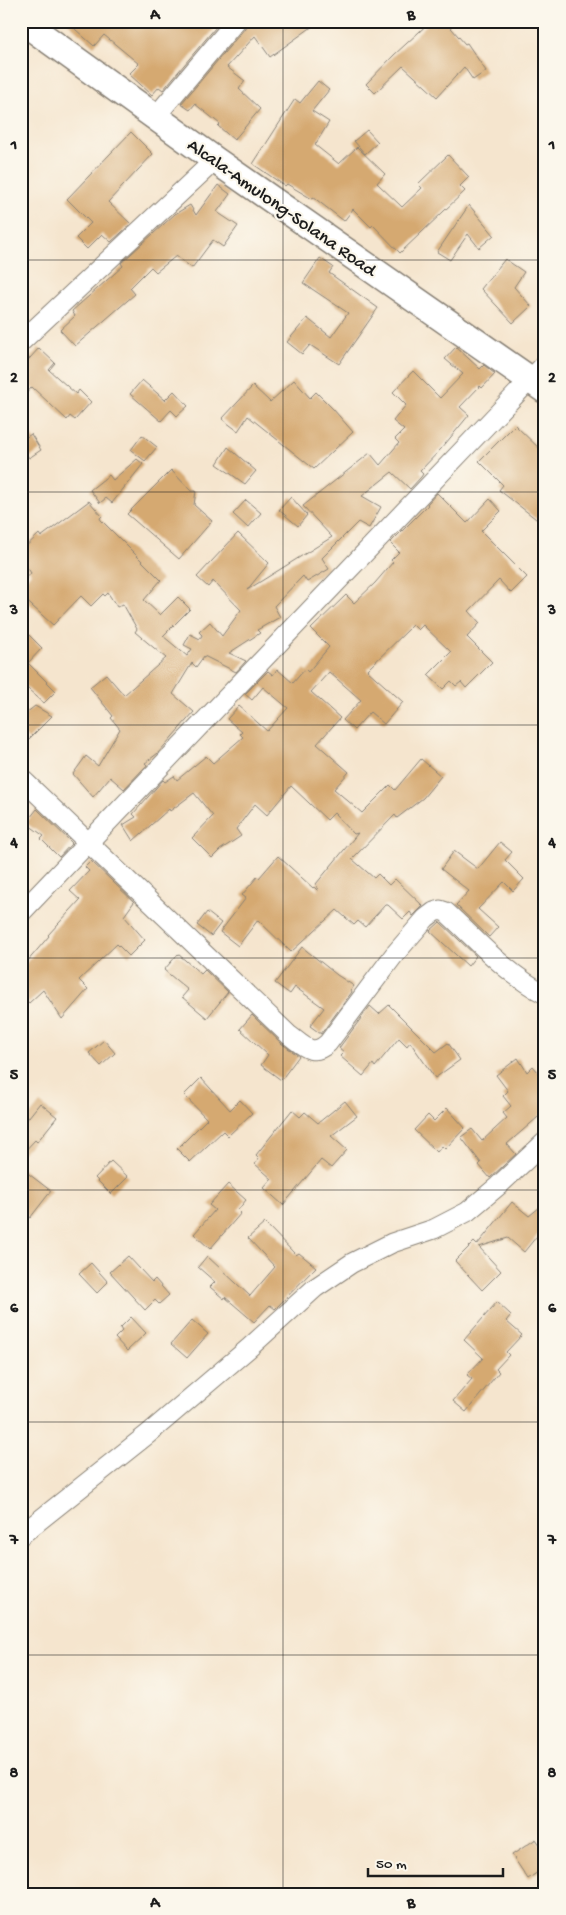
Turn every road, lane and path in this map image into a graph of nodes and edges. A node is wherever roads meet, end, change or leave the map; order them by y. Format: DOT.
graph roads {
  1 [pos="22,21"];
  2 [pos="236,21"];
  3 [pos="156,116"];
  4 [pos="215,160"];
  5 [pos="21,342"];
  6 [pos="540,378"];
  7 [pos="21,778"];
  8 [pos="88,842"];
  9 [pos="21,913"];
  10 [pos="545,994"];
  11 [pos="545,1142"];
  12 [pos="21,1535"];
  1 -- 3 [label="main road, Alcala-Amulong-Solana Road"];
  2 -- 3 [label="street"];
  3 -- 4 [label="main road, Alcala-Amulong-Solana Road"];
  4 -- 5 [label="street"];
  4 -- 6 [label="main road, Alcala-Amulong-Solana Road"];
  6 -- 8 [label="street"];
  7 -- 8 [label="street"];
  8 -- 9 [label="street"];
  8 -- 10 [label="street"];
  11 -- 12 [label="street"];
}
